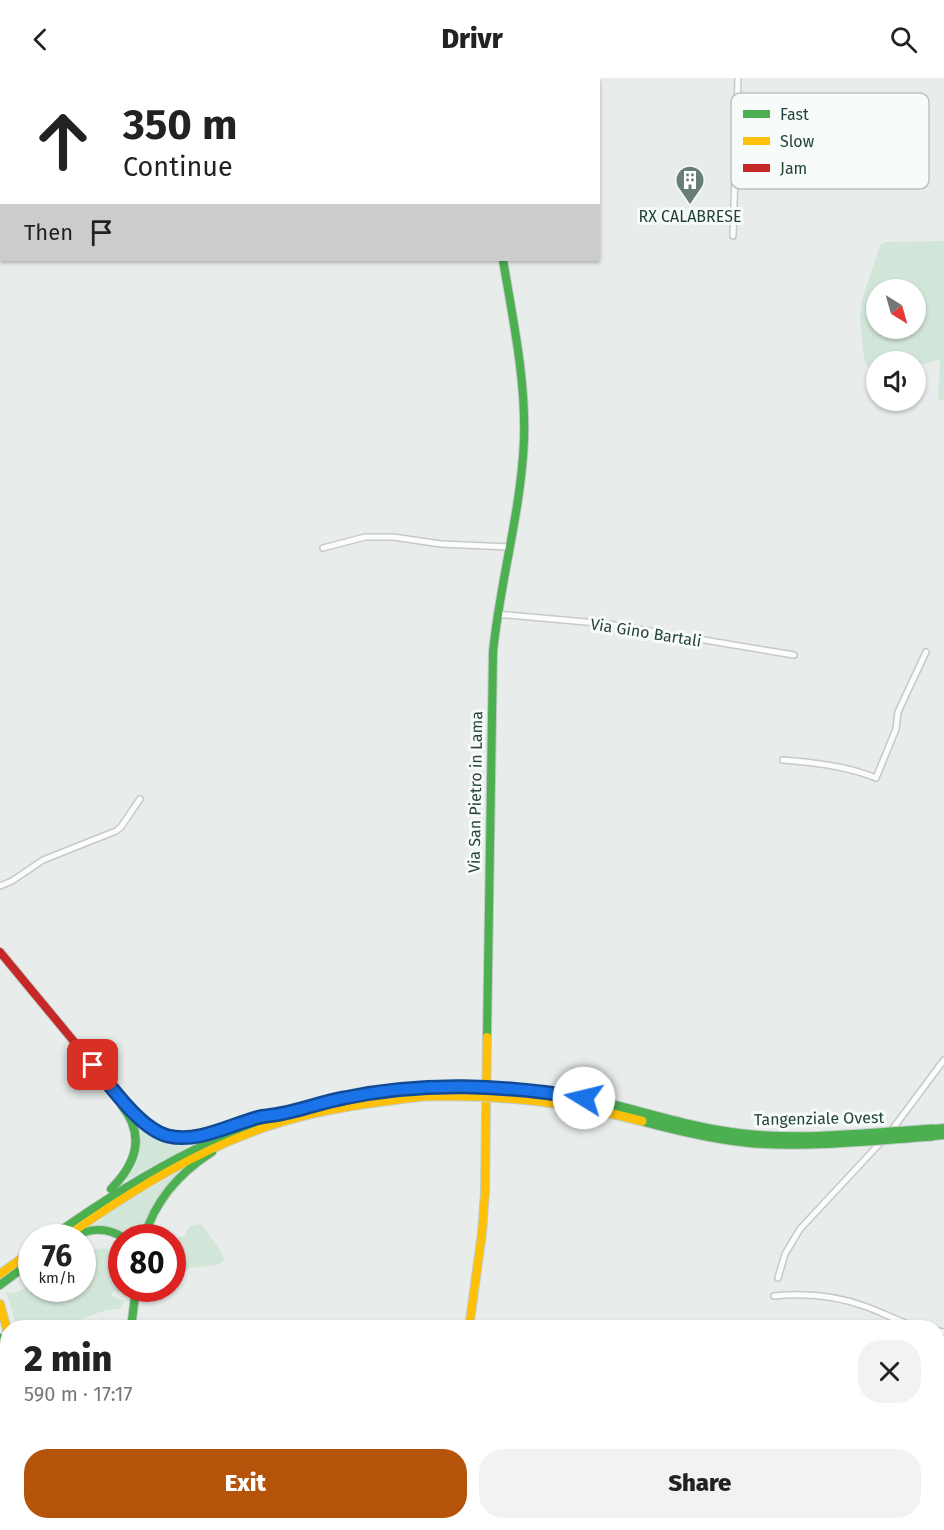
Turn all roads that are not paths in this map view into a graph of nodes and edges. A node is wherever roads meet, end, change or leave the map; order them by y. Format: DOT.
graph roads {
  1 [pos="738,78"];
  2 [pos="738,93"];
  3 [pos="734,189"];
  4 [pos="733,236"];
  5 [pos="503,261"];
  6 [pos="509,547"];
  7 [pos="323,548"];
  8 [pos="497,614"];
  9 [pos="926,652"];
  10 [pos="794,655"];
  11 [pos="783,760"];
  12 [pos="140,799"];
  13 [pos="0,886"];
  14 [pos="2,953"];
  15 [pos="944,1060"];
  16 [pos="105,1079"];
  17 [pos="426,1091"];
  18 [pos="274,1115"];
  19 [pos="291,1119"];
  20 [pos="944,1128"];
  21 [pos="933,1132"];
  22 [pos="944,1135"];
  23 [pos="66,1224"];
  24 [pos="73,1224"];
  25 [pos="77,1224"];
  26 [pos="150,1224"];
  27 [pos="16,1268"];
  28 [pos="0,1275"];
  29 [pos="778,1278"];
  30 [pos="0,1285"];
  31 [pos="774,1296"];
  32 [pos="134,1302"];
  33 [pos="0,1304"];
  34 [pos="4,1320"];
  35 [pos="132,1320"];
  36 [pos="470,1320"];
  37 [pos="900,1320"];
  1 -- 2 [label="street"];
  3 -- 4 [label="street"];
  5 -- 6 [label="main road, Via San Pietro in Lama"];
  6 -- 7 [label="street"];
  6 -- 8 [label="main road, Via San Pietro in Lama"];
  8 -- 10 [label="street, Via Gino Bartali"];
  8 -- 36 [label="main road, Via San Pietro in Lama"];
  9 -- 11 [label="street"];
  12 -- 13 [label="street"];
  14 -- 16 [label="main road"];
  15 -- 29 [label="street"];
  16 -- 18 [label="main road"];
  16 -- 23 [label="main road"];
  17 -- 18 [label="main road, Tangenziale Ovest"];
  17 -- 19 [label="main road, Tangenziale Ovest"];
  17 -- 21 [label="main road, Tangenziale Ovest, bridge"];
  18 -- 24 [label="main road, Tangenziale Ovest"];
  19 -- 25 [label="main road, Tangenziale Ovest"];
  19 -- 26 [label="main road"];
  20 -- 21 [label="main road, Tangenziale Ovest"];
  21 -- 22 [label="main road, Tangenziale Ovest"];
  27 -- 28 [label="main road"];
  27 -- 30 [label="main road"];
  31 -- 37 [label="street"];
  32 -- 35 [label="main road"];
  33 -- 34 [label="main road"];
}
